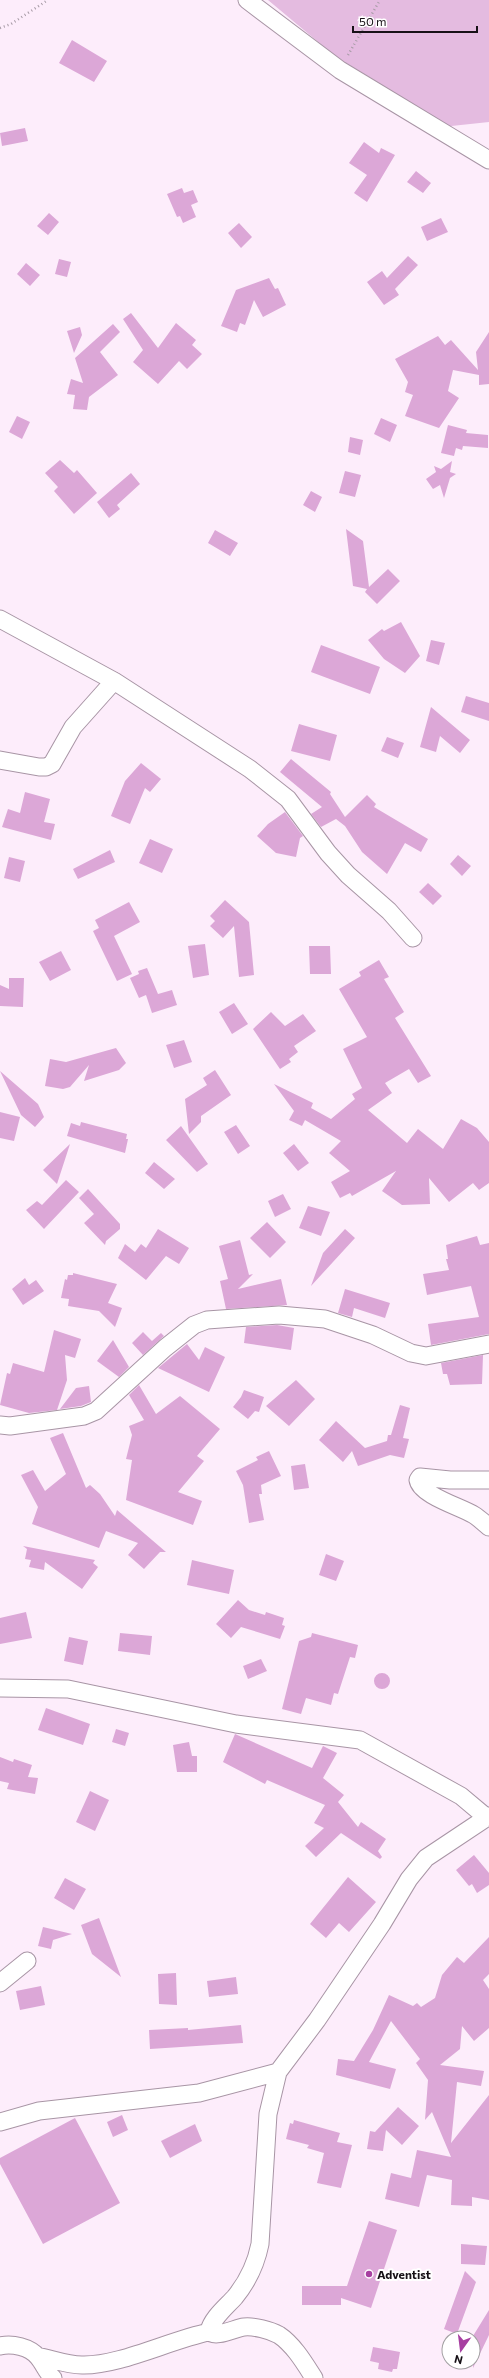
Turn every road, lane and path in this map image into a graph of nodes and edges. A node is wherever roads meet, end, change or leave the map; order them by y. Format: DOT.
graph roads {
  1 [pos="48,0"];
  2 [pos="247,0"];
  3 [pos="380,0"];
  4 [pos="0,28"];
  5 [pos="340,70"];
  6 [pos="489,160"];
  7 [pos="0,619"];
  8 [pos="114,681"];
  9 [pos="0,760"];
  10 [pos="413,938"];
  11 [pos="489,1344"];
  12 [pos="0,1425"];
  13 [pos="489,1480"];
  14 [pos="489,1526"];
  15 [pos="0,1688"];
  16 [pos="487,1816"];
  17 [pos="27,1960"];
  18 [pos="0,1983"];
  19 [pos="278,2072"];
  20 [pos="0,2122"];
  21 [pos="209,2332"];
  22 [pos="0,2346"];
  23 [pos="37,2356"];
  24 [pos="50,2377"];
  25 [pos="314,2378"];
  1 -- 4 [label="path"];
  2 -- 5 [label="street"];
  3 -- 5 [label="path"];
  5 -- 6 [label="street"];
  7 -- 8 [label="street"];
  8 -- 9 [label="street"];
  8 -- 10 [label="street"];
  11 -- 12 [label="street"];
  13 -- 14 [label="street"];
  15 -- 16 [label="street"];
  16 -- 19 [label="street"];
  17 -- 18 [label="street"];
  19 -- 20 [label="street"];
  19 -- 21 [label="street"];
  21 -- 23 [label="street"];
  21 -- 25 [label="street"];
  22 -- 23 [label="street"];
  23 -- 24 [label="street"];
}
